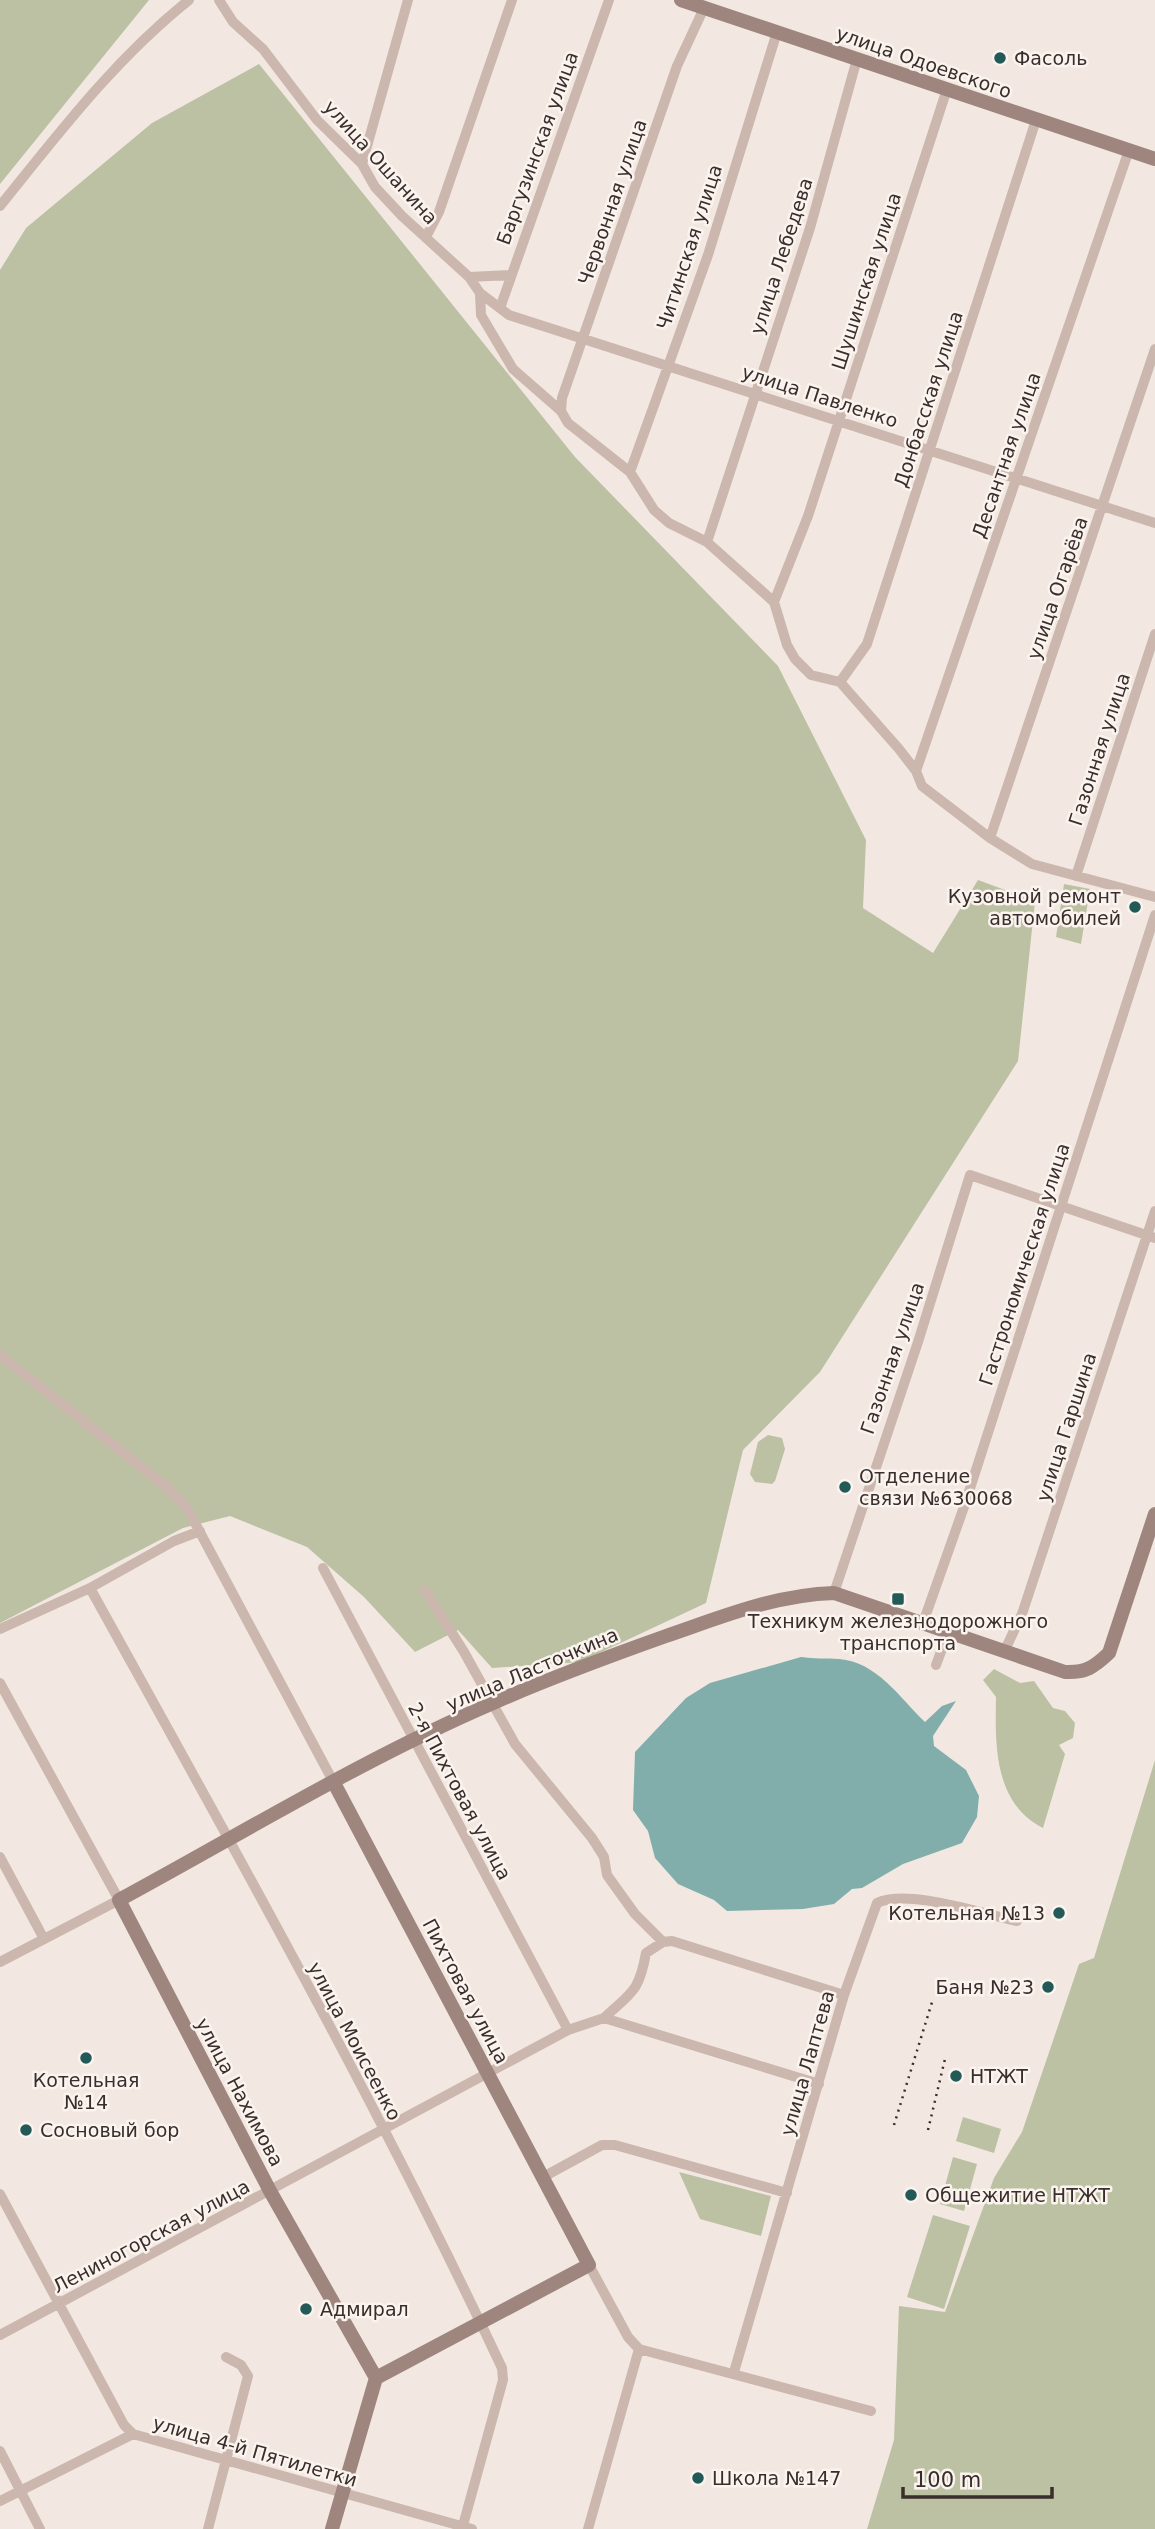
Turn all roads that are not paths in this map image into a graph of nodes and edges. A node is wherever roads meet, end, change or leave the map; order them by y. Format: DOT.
graph roads {
  1 [pos="189,0"];
  2 [pos="219,0"];
  3 [pos="408,0"];
  4 [pos="512,0"];
  5 [pos="609,0"];
  6 [pos="681,0"];
  7 [pos="704,8"];
  8 [pos="777,32"];
  9 [pos="858,59"];
  10 [pos="947,89"];
  11 [pos="1036,120"];
  12 [pos="1129,150"];
  13 [pos="1155,159"];
  14 [pos="362,164"];
  15 [pos="0,206"];
  16 [pos="425,237"];
  17 [pos="510,275"];
  18 [pos="469,277"];
  19 [pos="480,293"];
  20 [pos="500,308"];
  21 [pos="583,339"];
  22 [pos="1155,349"];
  23 [pos="669,365"];
  24 [pos="755,394"];
  25 [pos="561,411"];
  26 [pos="840,420"];
  27 [pos="930,449"];
  28 [pos="630,472"];
  29 [pos="1017,477"];
  30 [pos="1103,506"];
  31 [pos="1155,523"];
  32 [pos="707,542"];
  33 [pos="774,602"];
  34 [pos="1155,634"];
  35 [pos="840,682"];
  36 [pos="916,771"];
  37 [pos="990,838"];
  38 [pos="1076,876"];
  39 [pos="1155,897"];
  40 [pos="1155,915"];
  41 [pos="1062,1205"];
  42 [pos="1155,1211"];
  43 [pos="1151,1237"];
  44 [pos="0,1355"];
  45 [pos="1155,1514"];
  46 [pos="200,1531"];
  47 [pos="323,1568"];
  48 [pos="90,1588"];
  49 [pos="425,1590"];
  50 [pos="834,1593"];
  51 [pos="923,1623"];
  52 [pos="0,1629"];
  53 [pos="948,1633"];
  54 [pos="1004,1652"];
  55 [pos="936,1665"];
  56 [pos="0,1684"];
  57 [pos="491,1703"];
  58 [pos="413,1742"];
  59 [pos="334,1783"];
  60 [pos="229,1840"];
  61 [pos="0,1857"];
  62 [pos="119,1900"];
  63 [pos="1017,1921"];
  64 [pos="44,1939"];
  65 [pos="663,1942"];
  66 [pos="0,1962"];
  67 [pos="844,1994"];
  68 [pos="604,2018"];
  69 [pos="568,2030"];
  70 [pos="488,2074"];
  71 [pos="818,2084"];
  72 [pos="383,2132"];
  73 [pos="545,2176"];
  74 [pos="270,2191"];
  75 [pos="787,2193"];
  76 [pos="0,2194"];
  77 [pos="589,2265"];
  78 [pos="60,2305"];
  79 [pos="480,2320"];
  80 [pos="0,2336"];
  81 [pos="639,2349"];
  82 [pos="226,2357"];
  83 [pos="734,2372"];
  84 [pos="376,2378"];
  85 [pos="870,2411"];
  86 [pos="133,2434"];
  87 [pos="0,2451"];
  88 [pos="227,2462"];
  89 [pos="20,2491"];
  90 [pos="343,2495"];
  91 [pos="0,2501"];
  92 [pos="466,2528"];
  93 [pos="40,2529"];
  94 [pos="208,2529"];
  95 [pos="332,2529"];
  96 [pos="588,2529"];
  1 -- 15 [label="street"];
  2 -- 14 [label="street, улица Ошанина"];
  3 -- 14 [label="street"];
  4 -- 16 [label="street"];
  5 -- 17 [label="street, Баргузинская улица"];
  6 -- 7 [label="street, улица Одоевского"];
  7 -- 8 [label="street, улица Одоевского"];
  7 -- 21 [label="street, Червонная улица"];
  8 -- 9 [label="street, улица Одоевского"];
  8 -- 23 [label="street, Читинская улица"];
  9 -- 10 [label="street, улица Одоевского"];
  9 -- 24 [label="street, улица Лебедева"];
  10 -- 11 [label="street, улица Одоевского"];
  10 -- 26 [label="street, Шушинская улица"];
  11 -- 12 [label="street, улица Одоевского"];
  11 -- 27 [label="street, Донбасская улица"];
  12 -- 13 [label="street, улица Одоевского"];
  12 -- 29 [label="street, Десантная улица"];
  14 -- 16 [label="street, улица Ошанина"];
  16 -- 18 [label="street, улица Ошанина"];
  17 -- 18 [label="street"];
  17 -- 20 [label="street, Баргузинская улица"];
  18 -- 19 [label="street, улица Ошанина"];
  19 -- 20 [label="street, улица Павленко"];
  19 -- 25 [label="street, улица Ошанина"];
  20 -- 21 [label="street, улица Павленко"];
  21 -- 23 [label="street, улица Павленко"];
  21 -- 25 [label="street, Червонная улица"];
  22 -- 30 [label="street, улица Огарёва"];
  23 -- 24 [label="street, улица Павленко"];
  23 -- 28 [label="street, Читинская улица"];
  24 -- 26 [label="street, улица Павленко"];
  24 -- 32 [label="street, улица Лебедева"];
  25 -- 28 [label="street, улица Ошанина"];
  26 -- 27 [label="street, улица Павленко"];
  26 -- 33 [label="street, Шушинская улица"];
  27 -- 29 [label="street, улица Павленко"];
  27 -- 35 [label="street, Донбасская улица"];
  28 -- 32 [label="street, улица Ошанина"];
  29 -- 30 [label="street, улица Павленко"];
  29 -- 36 [label="street, Десантная улица"];
  30 -- 31 [label="street, улица Павленко"];
  30 -- 37 [label="street, улица Огарёва"];
  32 -- 33 [label="street, улица Ошанина"];
  33 -- 35 [label="street"];
  34 -- 38 [label="street, Газонная улица"];
  35 -- 36 [label="street"];
  36 -- 37 [label="street"];
  37 -- 38 [label="street"];
  38 -- 39 [label="street"];
  40 -- 41 [label="street, Гастрономическая улица"];
  41 -- 43 [label="street"];
  41 -- 50 [label="street, Газонная улица"];
  41 -- 51 [label="street, Гастрономическая улица"];
  42 -- 43 [label="street, улица Гаршина"];
  43 -- 54 [label="street, улица Гаршина"];
  44 -- 46 [label="street, Пихтовая улица"];
  45 -- 54 [label="street, улица Ласточкина"];
  46 -- 48 [label="street"];
  46 -- 59 [label="street, Пихтовая улица"];
  47 -- 58 [label="street, 2-я Пихтовая улица"];
  48 -- 52 [label="street"];
  48 -- 60 [label="street, улица Моисеенко"];
  49 -- 57 [label="street"];
  50 -- 51 [label="street, улица Ласточкина"];
  50 -- 57 [label="street, улица Ласточкина"];
  51 -- 53 [label="street, улица Ласточкина"];
  53 -- 54 [label="street, улица Ласточкина"];
  53 -- 55 [label="street"];
  56 -- 62 [label="street, улица Нахимова"];
  57 -- 58 [label="street, улица Ласточкина"];
  57 -- 65 [label="street"];
  58 -- 59 [label="street, улица Ласточкина"];
  58 -- 69 [label="street, 2-я Пихтовая улица"];
  59 -- 60 [label="street, улица Ласточкина"];
  59 -- 70 [label="street, Пихтовая улица"];
  60 -- 62 [label="street, улица Ласточкина"];
  60 -- 72 [label="street, улица Моисеенко"];
  61 -- 64 [label="street"];
  62 -- 64 [label="street, улица Ласточкина"];
  62 -- 74 [label="street, улица Нахимова"];
  63 -- 67 [label="street, улица Лаптева"];
  64 -- 66 [label="street, улица Ласточкина"];
  65 -- 67 [label="street"];
  65 -- 68 [label="street"];
  67 -- 71 [label="street, улица Лаптева"];
  68 -- 69 [label="street, Лениногорская улица"];
  68 -- 71 [label="street"];
  69 -- 70 [label="street, Лениногорская улица"];
  70 -- 72 [label="street, Лениногорская улица"];
  70 -- 73 [label="street, Пихтовая улица"];
  71 -- 75 [label="street, улица Лаптева"];
  72 -- 74 [label="street, Лениногорская улица"];
  72 -- 79 [label="street, улица Моисеенко"];
  73 -- 75 [label="street"];
  73 -- 77 [label="street, Пихтовая улица"];
  74 -- 78 [label="street, Лениногорская улица"];
  74 -- 84 [label="street, улица Нахимова"];
  75 -- 83 [label="street, улица Лаптева"];
  76 -- 78 [label="street, улица 4-й Пятилетки"];
  77 -- 79 [label="street"];
  77 -- 81 [label="street, Пихтовая улица"];
  78 -- 80 [label="street, Лениногорская улица"];
  78 -- 86 [label="street, улица 4-й Пятилетки"];
  79 -- 84 [label="street"];
  79 -- 92 [label="street, улица Моисеенко"];
  81 -- 83 [label="street"];
  81 -- 96 [label="street"];
  82 -- 88 [label="street"];
  83 -- 85 [label="street"];
  84 -- 90 [label="street"];
  86 -- 88 [label="street, улица 4-й Пятилетки"];
  86 -- 89 [label="street"];
  87 -- 89 [label="street"];
  88 -- 90 [label="street, улица 4-й Пятилетки"];
  88 -- 94 [label="street"];
  89 -- 91 [label="street"];
  89 -- 93 [label="street"];
  90 -- 92 [label="street, улица 4-й Пятилетки"];
  90 -- 95 [label="street"];
}
